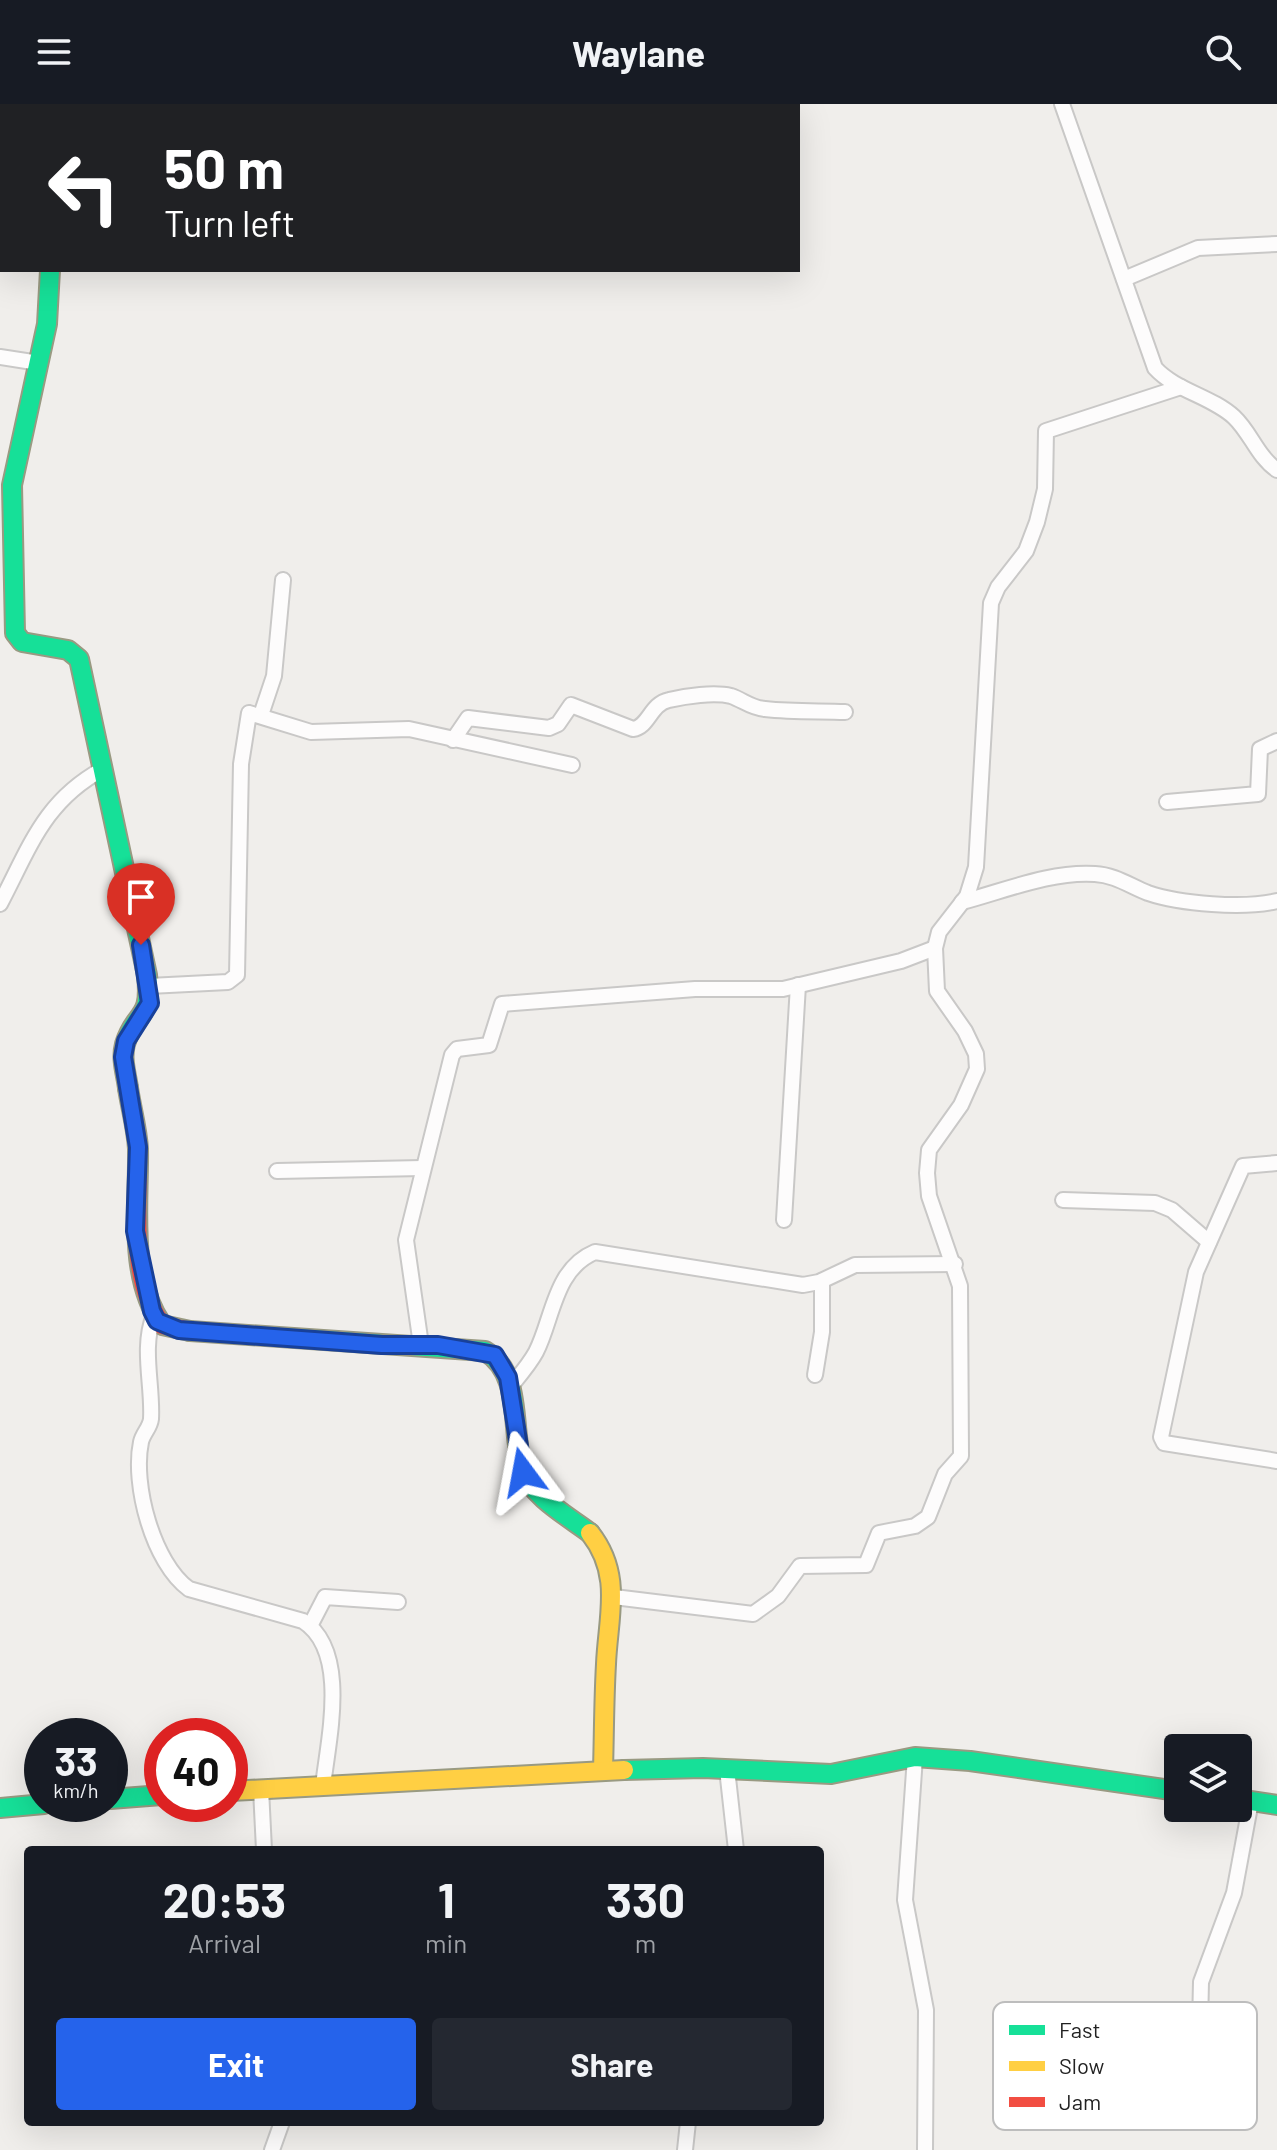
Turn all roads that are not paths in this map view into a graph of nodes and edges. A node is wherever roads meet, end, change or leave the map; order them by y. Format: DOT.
graph roads {
  1 [pos="1062,104"];
  2 [pos="1277,244"];
  3 [pos="50,272"];
  4 [pos="1124,279"];
  5 [pos="0,357"];
  6 [pos="39,363"];
  7 [pos="1181,387"];
  8 [pos="1277,470"];
  9 [pos="283,580"];
  10 [pos="845,712"];
  11 [pos="261,715"];
  12 [pos="453,740"];
  13 [pos="1277,741"];
  14 [pos="572,765"];
  15 [pos="103,769"];
  16 [pos="1167,802"];
  17 [pos="1277,901"];
  18 [pos="962,902"];
  19 [pos="0,904"];
  20 [pos="935,948"];
  21 [pos="798,985"];
  22 [pos="149,986"];
  23 [pos="1277,1163"];
  24 [pos="422,1168"];
  25 [pos="277,1171"];
  26 [pos="1063,1200"];
  27 [pos="784,1220"];
  28 [pos="1209,1242"];
  29 [pos="955,1264"];
  30 [pos="822,1281"];
  31 [pos="154,1315"];
  32 [pos="421,1345"];
  33 [pos="815,1375"];
  34 [pos="510,1387"];
  35 [pos="1277,1461"];
  36 [pos="614,1597"];
  37 [pos="398,1602"];
  38 [pos="310,1626"];
  39 [pos="915,1757"];
  40 [pos="727,1769"];
  41 [pos="603,1770"];
  42 [pos="323,1786"];
  43 [pos="261,1789"];
  44 [pos="1164,1789"];
  45 [pos="248,1790"];
  46 [pos="1252,1801"];
  47 [pos="1277,1805"];
  48 [pos="24,1806"];
  49 [pos="0,1808"];
  50 [pos="1242,1822"];
  51 [pos="264,1846"];
  52 [pos="736,1846"];
  53 [pos="1201,2002"];
  54 [pos="281,2126"];
  55 [pos="688,2126"];
  56 [pos="272,2150"];
  57 [pos="685,2150"];
  58 [pos="925,2150"];
  1 -- 4 [label="street"];
  2 -- 4 [label="street"];
  3 -- 6 [label="street"];
  4 -- 7 [label="street"];
  5 -- 6 [label="street"];
  6 -- 15 [label="street"];
  7 -- 8 [label="street"];
  7 -- 18 [label="street"];
  9 -- 11 [label="street"];
  10 -- 12 [label="street"];
  11 -- 12 [label="street"];
  11 -- 22 [label="street"];
  12 -- 14 [label="street"];
  13 -- 16 [label="street"];
  15 -- 19 [label="street"];
  15 -- 22 [label="street"];
  17 -- 18 [label="street"];
  18 -- 20 [label="street"];
  20 -- 21 [label="street"];
  20 -- 29 [label="street"];
  21 -- 24 [label="street"];
  21 -- 27 [label="street"];
  22 -- 31 [label="street"];
  23 -- 28 [label="street"];
  24 -- 25 [label="street"];
  24 -- 32 [label="street"];
  26 -- 28 [label="street"];
  28 -- 35 [label="street"];
  29 -- 30 [label="street"];
  29 -- 36 [label="street"];
  30 -- 33 [label="street"];
  30 -- 34 [label="street"];
  31 -- 32 [label="street"];
  31 -- 38 [label="street"];
  32 -- 34 [label="street"];
  34 -- 36 [label="street"];
  36 -- 41 [label="street"];
  37 -- 38 [label="street"];
  38 -- 42 [label="street"];
  39 -- 40 [label="street"];
  39 -- 44 [label="street"];
  39 -- 58 [label="street"];
  40 -- 41 [label="street"];
  40 -- 52 [label="street"];
  41 -- 42 [label="street"];
  42 -- 43 [label="street"];
  43 -- 45 [label="street"];
  43 -- 51 [label="street"];
  46 -- 47 [label="street"];
  48 -- 49 [label="street"];
  50 -- 53 [label="street"];
  54 -- 56 [label="street"];
  55 -- 57 [label="street"];
}
